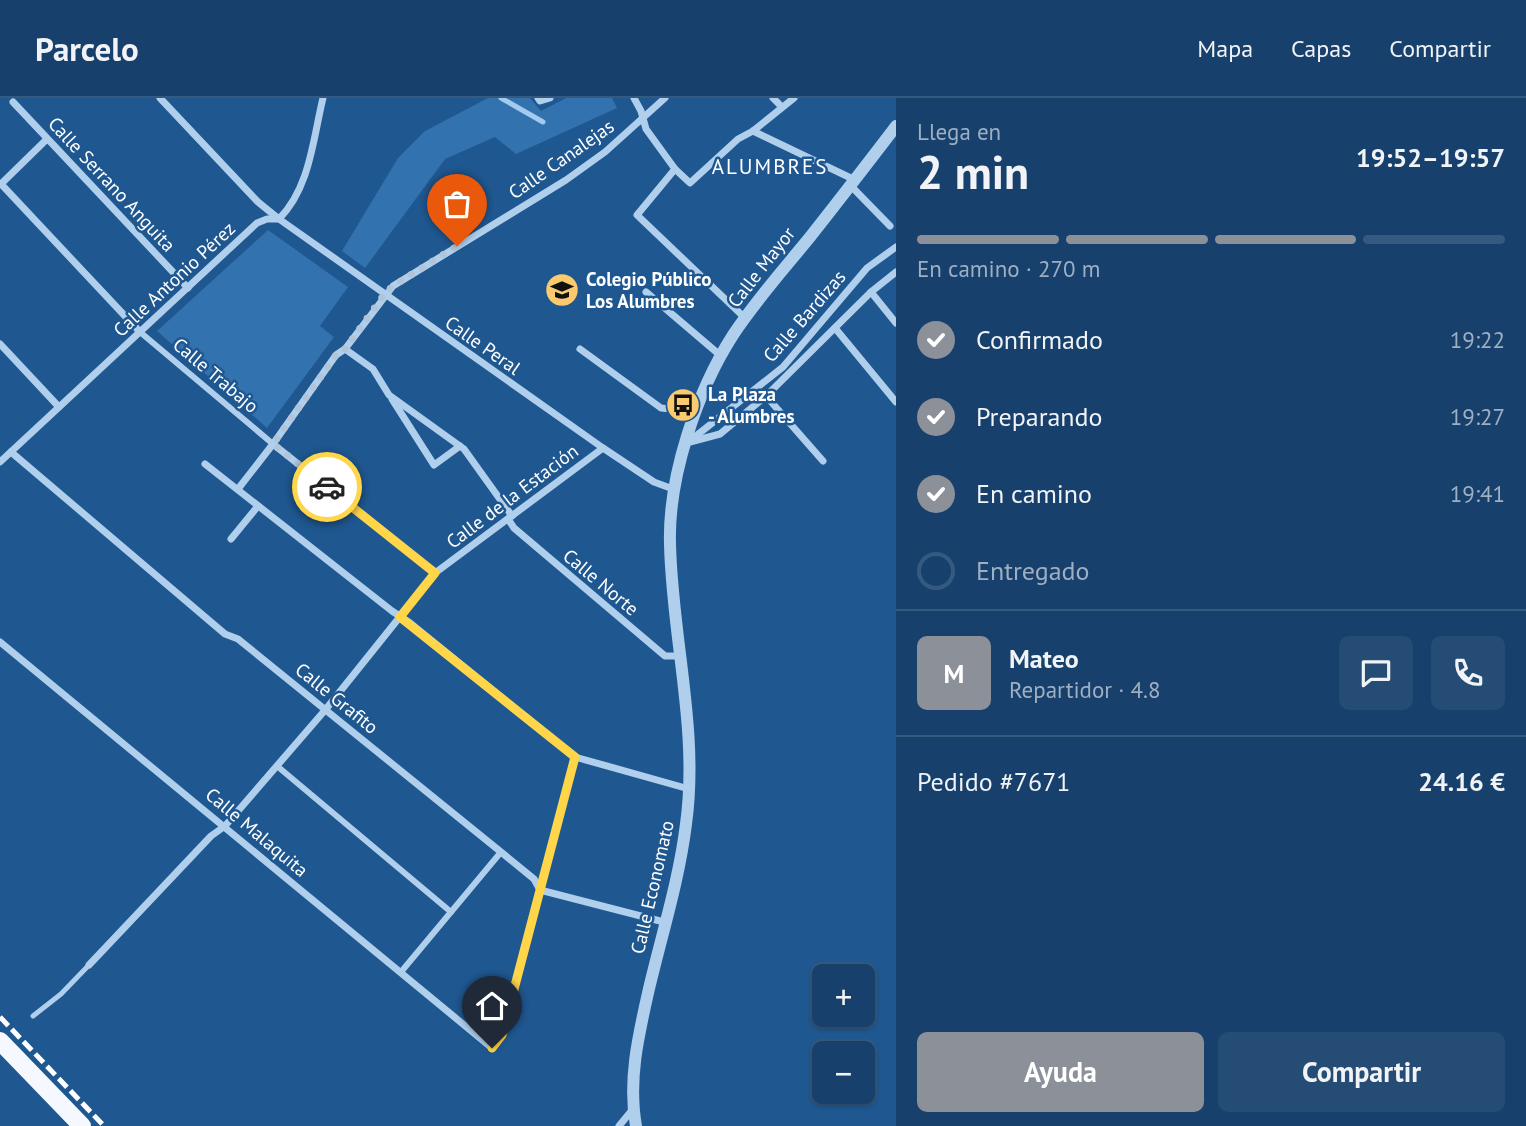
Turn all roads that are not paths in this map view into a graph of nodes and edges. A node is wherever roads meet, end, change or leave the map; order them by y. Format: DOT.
graph roads {
  1 [pos="160,98"];
  2 [pos="323,98"];
  3 [pos="550,98"];
  4 [pos="634,98"];
  5 [pos="664,98"];
  6 [pos="773,98"];
  7 [pos="794,98"];
  8 [pos="539,99"];
  9 [pos="13,102"];
  10 [pos="782,107"];
  11 [pos="643,120"];
  12 [pos="896,126"];
  13 [pos="753,131"];
  14 [pos="47,138"];
  15 [pos="675,169"];
  16 [pos="853,183"];
  17 [pos="279,219"];
  18 [pos="890,226"];
  19 [pos="896,247"];
  20 [pos="896,272"];
  21 [pos="188,288"];
  22 [pos="646,292"];
  23 [pos="872,292"];
  24 [pos="385,293"];
  25 [pos="745,318"];
  26 [pos="896,323"];
  27 [pos="835,328"];
  28 [pos="140,332"];
  29 [pos="0,344"];
  30 [pos="345,349"];
  31 [pos="580,349"];
  32 [pos="721,356"];
  33 [pos="389,395"];
  34 [pos="766,396"];
  35 [pos="701,397"];
  36 [pos="896,402"];
  37 [pos="60,407"];
  38 [pos="686,443"];
  39 [pos="273,444"];
  40 [pos="460,446"];
  41 [pos="603,448"];
  42 [pos="11,452"];
  43 [pos="823,461"];
  44 [pos="0,462"];
  45 [pos="205,464"];
  46 [pos="238,489"];
  47 [pos="673,489"];
  48 [pos="258,506"];
  49 [pos="510,518"];
  50 [pos="231,539"];
  51 [pos="435,573"];
  52 [pos="400,617"];
  53 [pos="0,642"];
  54 [pos="680,656"];
  55 [pos="326,709"];
  56 [pos="575,757"];
  57 [pos="277,766"];
  58 [pos="690,790"];
  59 [pos="225,826"];
  60 [pos="501,852"];
  61 [pos="540,890"];
  62 [pos="451,912"];
  63 [pos="664,922"];
  64 [pos="89,965"];
  65 [pos="401,972"];
  66 [pos="33,1016"];
  67 [pos="0,1041"];
  68 [pos="633,1108"];
  69 [pos="82,1126"];
  70 [pos="620,1126"];
  71 [pos="636,1126"];
  1 -- 17 [label="street, Calle Peral"];
  2 -- 17 [label="street"];
  3 -- 8 [label="street"];
  4 -- 11 [label="street"];
  5 -- 11 [label="street, Calle Canalejas"];
  6 -- 10 [label="street"];
  7 -- 10 [label="street"];
  9 -- 14 [label="street, Calle Serrano Anguita"];
  10 -- 13 [label="street"];
  11 -- 15 [label="street"];
  11 -- 24 [label="street, Calle Canalejas"];
  12 -- 16 [label="street, Calle Mayor"];
  13 -- 15 [label="street"];
  13 -- 16 [label="street"];
  14 -- 21 [label="street, Calle Serrano Anguita"];
  14 -- 28 [label="street"];
  15 -- 25 [label="street"];
  16 -- 18 [label="street"];
  16 -- 25 [label="street, Calle Mayor"];
  17 -- 21 [label="street, Calle Antonio Pérez"];
  17 -- 24 [label="street, Calle Peral"];
  19 -- 38 [label="street, Calle Bardizas"];
  20 -- 23 [label="street, Calle Bardizas"];
  21 -- 28 [label="street, Calle Antonio Pérez"];
  22 -- 32 [label="street"];
  23 -- 26 [label="street"];
  23 -- 27 [label="street, Calle Bardizas"];
  24 -- 30 [label="street, Calle Canalejas"];
  24 -- 41 [label="street, Calle Peral"];
  25 -- 32 [label="street, Calle Mayor"];
  27 -- 34 [label="street, Calle Bardizas"];
  27 -- 36 [label="street"];
  28 -- 37 [label="street, Calle Antonio Pérez"];
  28 -- 39 [label="street, Calle Trabajo"];
  29 -- 37 [label="street"];
  30 -- 33 [label="street"];
  30 -- 39 [label="street, Calle Canalejas"];
  31 -- 35 [label="street"];
  32 -- 35 [label="street, Calle Mayor"];
  33 -- 40 [label="street, Calle Norte"];
  33 -- 40 [label="street"];
  34 -- 38 [label="street, Calle Bardizas"];
  34 -- 43 [label="street"];
  35 -- 38 [label="street, Calle Mayor"];
  37 -- 42 [label="street, Calle Antonio Pérez"];
  38 -- 47 [label="street, Calle Mayor"];
  39 -- 46 [label="street, Calle Canalejas"];
  39 -- 51 [label="street, Calle Trabajo"];
  40 -- 49 [label="street, Calle Norte"];
  41 -- 47 [label="street, Calle Peral"];
  41 -- 49 [label="street, Calle de la Estación"];
  42 -- 44 [label="street, Calle Antonio Pérez"];
  42 -- 55 [label="street, Calle Grafito"];
  45 -- 46 [label="street"];
  46 -- 48 [label="street"];
  47 -- 54 [label="street, Calle Mayor"];
  48 -- 50 [label="street"];
  48 -- 52 [label="street"];
  49 -- 51 [label="street, Calle de la Estación"];
  49 -- 54 [label="street, Calle Norte"];
  51 -- 52 [label="street, Calle de la Estación"];
  52 -- 55 [label="street, Calle de la Estación"];
  52 -- 56 [label="street"];
  53 -- 59 [label="street, Calle Malaquita"];
  54 -- 58 [label="street, Calle Economato"];
  55 -- 57 [label="street, Calle de la Estación"];
  55 -- 60 [label="street, Calle Grafito"];
  56 -- 58 [label="street"];
  56 -- 61 [label="street"];
  57 -- 59 [label="street, Calle de la Estación"];
  57 -- 62 [label="street"];
  58 -- 63 [label="street, Calle Economato"];
  59 -- 64 [label="street, Calle de la Estación"];
  59 -- 65 [label="street, Calle Malaquita"];
  60 -- 61 [label="street, Calle Grafito"];
  60 -- 62 [label="street"];
  61 -- 63 [label="street"];
  61 -- 65 [label="street, Calle Malaquita"];
  62 -- 65 [label="street"];
  63 -- 68 [label="street, Calle Economato"];
  64 -- 66 [label="lane"];
  67 -- 69 [label="main road"];
  68 -- 70 [label="street"];
  68 -- 71 [label="street, Calle Economato"];
}
